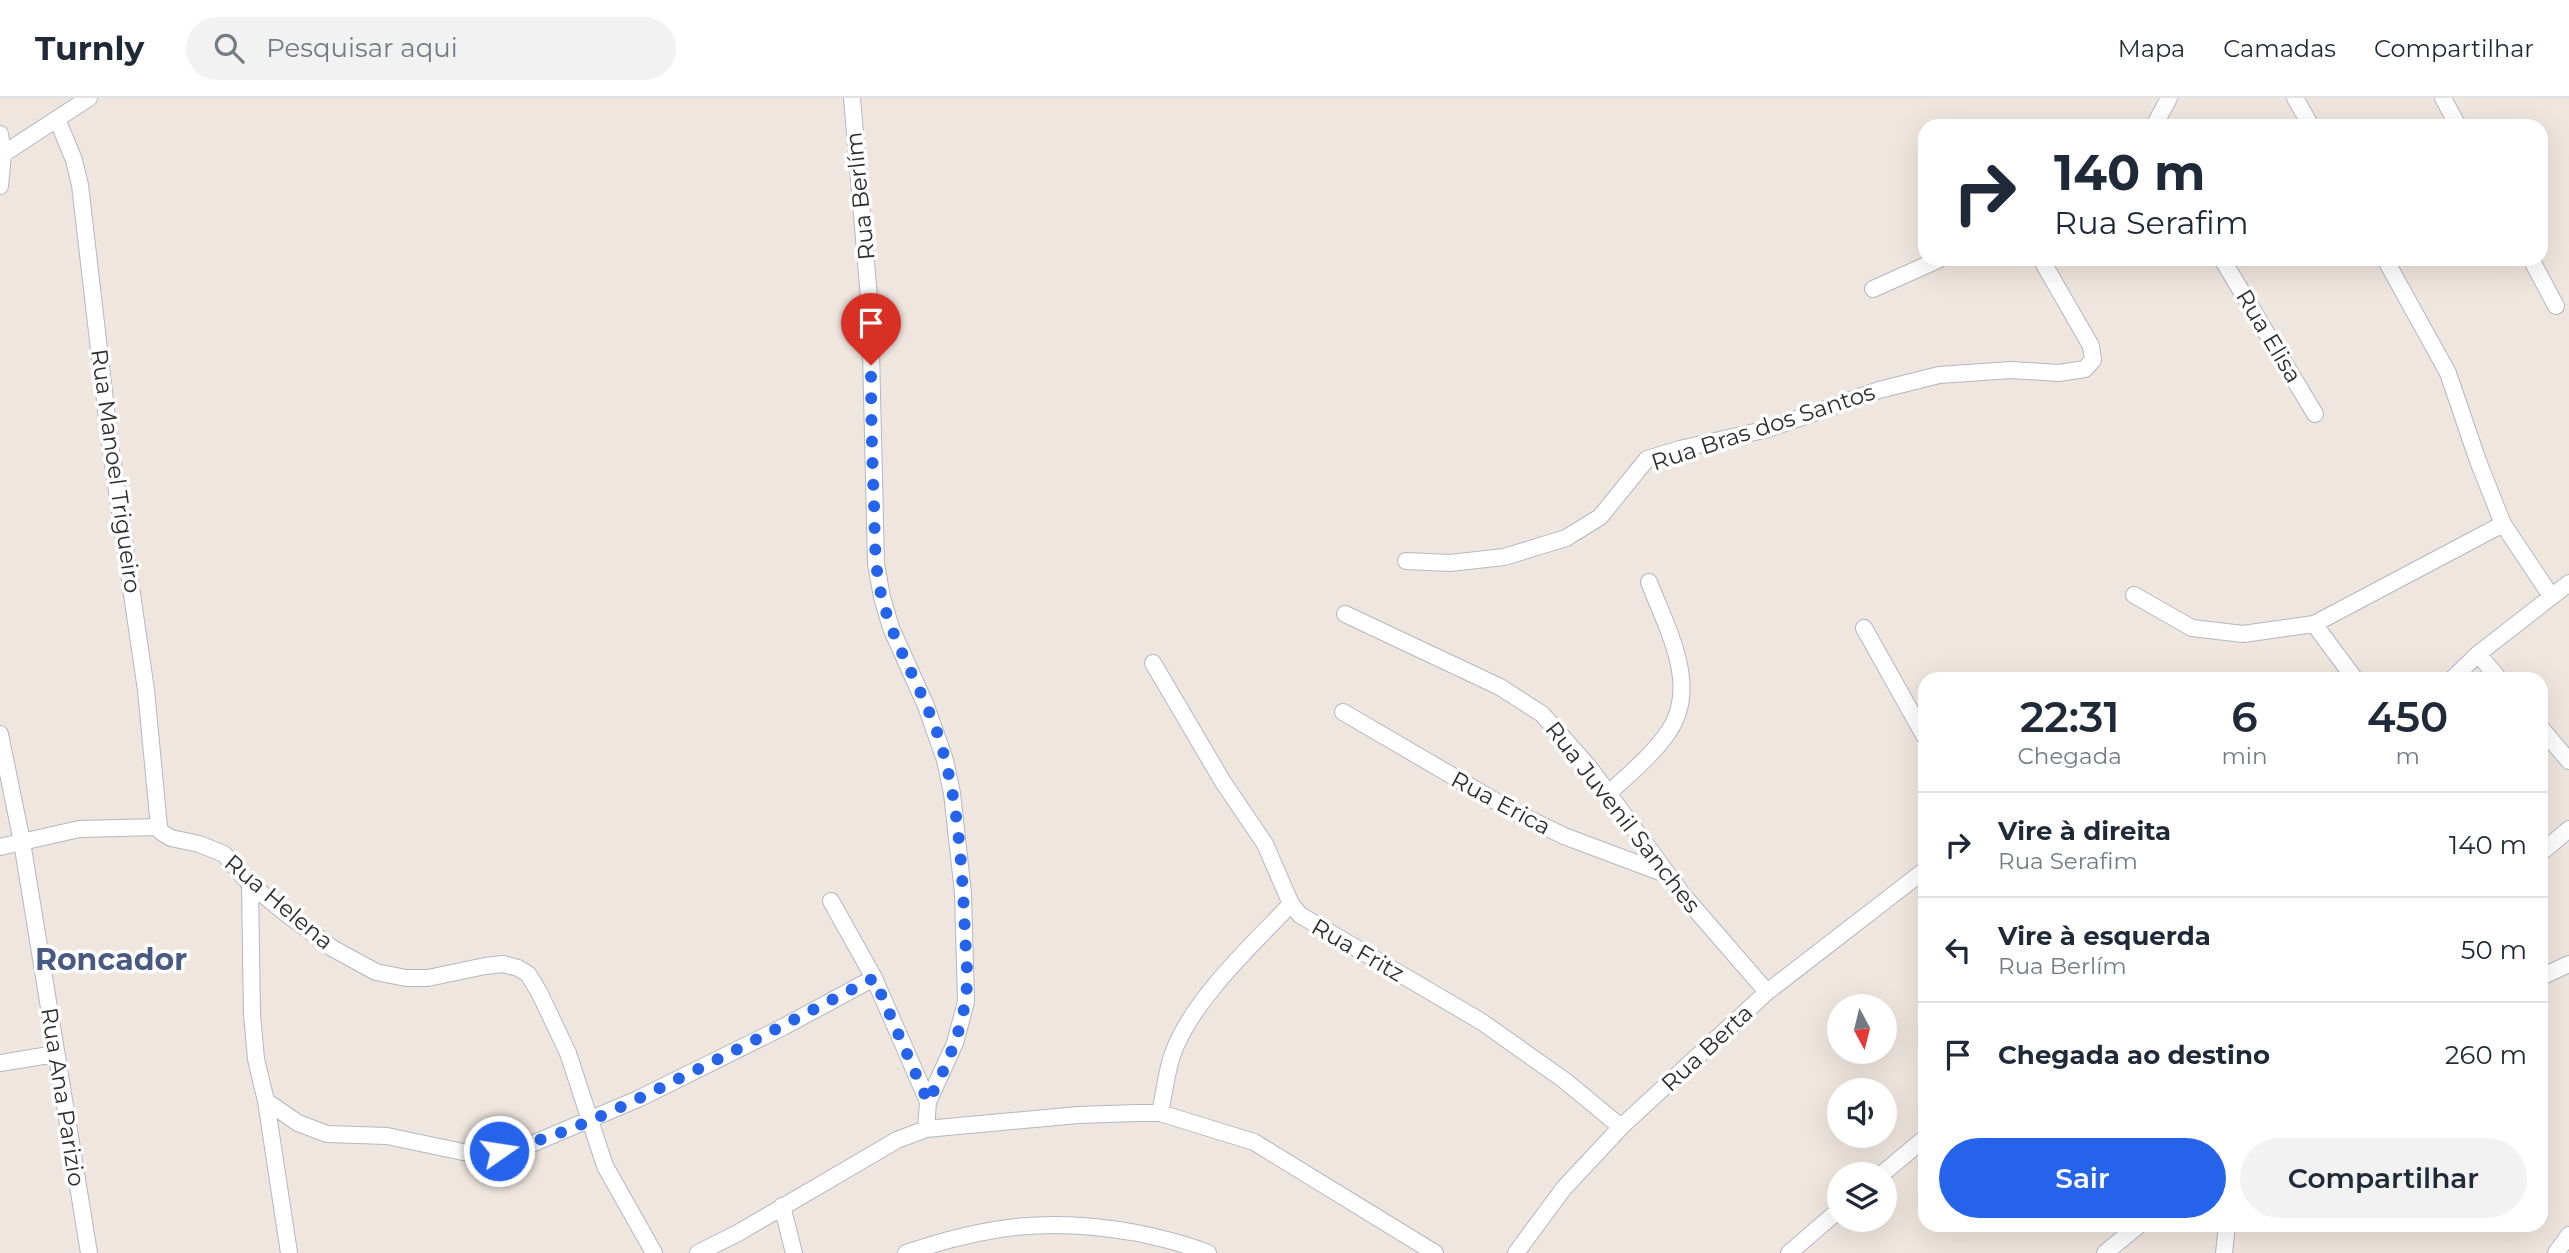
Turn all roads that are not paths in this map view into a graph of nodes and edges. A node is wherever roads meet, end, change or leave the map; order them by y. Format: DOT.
graph roads {
  1 [pos="89,98"];
  2 [pos="2169,98"];
  3 [pos="2295,98"];
  4 [pos="2443,98"];
  5 [pos="848,101"];
  6 [pos="57,119"];
  7 [pos="2158,119"];
  8 [pos="2307,119"];
  9 [pos="2454,119"];
  10 [pos="0,134"];
  11 [pos="3,154"];
  12 [pos="0,186"];
  13 [pos="1924,266"];
  14 [pos="2045,266"];
  15 [pos="2226,266"];
  16 [pos="2389,266"];
  17 [pos="2535,266"];
  18 [pos="1873,289"];
  19 [pos="2556,306"];
  20 [pos="2315,414"];
  21 [pos="2503,524"];
  22 [pos="1406,561"];
  23 [pos="1649,582"];
  24 [pos="2569,583"];
  25 [pos="2134,595"];
  26 [pos="2551,596"];
  27 [pos="1345,614"];
  28 [pos="2314,624"];
  29 [pos="1864,628"];
  30 [pos="2478,654"];
  31 [pos="1153,663"];
  32 [pos="2350,672"];
  33 [pos="2459,672"];
  34 [pos="2493,672"];
  35 [pos="1343,712"];
  36 [pos="1918,724"];
  37 [pos="0,734"];
  38 [pos="2548,738"];
  39 [pos="2569,761"];
  40 [pos="1609,793"];
  41 [pos="159,827"];
  42 [pos="2569,830"];
  43 [pos="22,842"];
  44 [pos="0,846"];
  45 [pos="2548,847"];
  46 [pos="1668,875"];
  47 [pos="1918,875"];
  48 [pos="250,884"];
  49 [pos="831,901"];
  50 [pos="1291,904"];
  51 [pos="2569,964"];
  52 [pos="2548,974"];
  53 [pos="874,978"];
  54 [pos="1767,992"];
  55 [pos="55,1054"];
  56 [pos="0,1063"];
  57 [pos="266,1101"];
  58 [pos="928,1102"];
  59 [pos="1160,1113"];
  60 [pos="590,1119"];
  61 [pos="1621,1127"];
  62 [pos="926,1129"];
  63 [pos="1918,1144"];
  64 [pos="1896,1162"];
  65 [pos="782,1206"];
  66 [pos="1827,1220"];
  67 [pos="2130,1232"];
  68 [pos="2226,1232"];
  69 [pos="2569,1235"];
  70 [pos="939,1247"];
  71 [pos="88,1252"];
  72 [pos="289,1253"];
  73 [pos="654,1253"];
  74 [pos="698,1253"];
  75 [pos="794,1253"];
  76 [pos="906,1253"];
  77 [pos="1209,1253"];
  78 [pos="1435,1253"];
  79 [pos="1516,1253"];
  80 [pos="1789,1253"];
  81 [pos="2105,1253"];
  82 [pos="2224,1253"];
  83 [pos="2556,1253"];
  1 -- 6 [label="street"];
  2 -- 7 [label="street"];
  3 -- 8 [label="street"];
  4 -- 9 [label="street"];
  5 -- 58 [label="street, Rua Berlím"];
  6 -- 11 [label="street"];
  6 -- 41 [label="street, Rua Manoel Trigueiro"];
  10 -- 11 [label="street"];
  11 -- 12 [label="street"];
  13 -- 18 [label="street"];
  14 -- 22 [label="street, Rua Bras dos Santos"];
  15 -- 20 [label="street, Rua Elisa"];
  16 -- 21 [label="street"];
  17 -- 19 [label="street"];
  21 -- 26 [label="street"];
  21 -- 28 [label="street"];
  23 -- 40 [label="street"];
  24 -- 26 [label="street"];
  25 -- 28 [label="street"];
  26 -- 30 [label="street"];
  27 -- 40 [label="street, Rua Juvenil Sanches"];
  28 -- 32 [label="street"];
  29 -- 36 [label="street"];
  30 -- 33 [label="street"];
  30 -- 34 [label="street"];
  31 -- 50 [label="street, Rua Fritz"];
  35 -- 46 [label="street, Rua Erica"];
  37 -- 43 [label="street, Rua Ana Parizio"];
  38 -- 39 [label="street"];
  40 -- 46 [label="street, Rua Juvenil Sanches"];
  41 -- 43 [label="street, Rua Helena"];
  41 -- 48 [label="street, Rua Helena"];
  42 -- 45 [label="street"];
  43 -- 44 [label="street, Rua Helena"];
  43 -- 55 [label="street, Rua Ana Parizio"];
  46 -- 54 [label="street, Rua Juvenil Sanches"];
  47 -- 54 [label="street, Rua Berta"];
  48 -- 57 [label="street"];
  48 -- 60 [label="street, Rua Helena"];
  49 -- 53 [label="street"];
  50 -- 59 [label="street"];
  50 -- 61 [label="street, Rua Fritz"];
  51 -- 52 [label="street"];
  53 -- 58 [label="street"];
  53 -- 60 [label="street"];
  54 -- 61 [label="street, Rua Berta"];
  55 -- 56 [label="street"];
  55 -- 71 [label="street, Rua Ana Parizio"];
  57 -- 60 [label="street"];
  57 -- 72 [label="street"];
  58 -- 62 [label="street"];
  59 -- 62 [label="street"];
  59 -- 78 [label="street"];
  60 -- 73 [label="street"];
  61 -- 79 [label="street, Rua Berta"];
  62 -- 65 [label="street"];
  63 -- 64 [label="street"];
  65 -- 74 [label="street"];
  65 -- 75 [label="street"];
  66 -- 80 [label="street"];
  67 -- 81 [label="street"];
  68 -- 82 [label="street"];
  69 -- 83 [label="street"];
  70 -- 76 [label="street"];
  70 -- 77 [label="street"];
}
